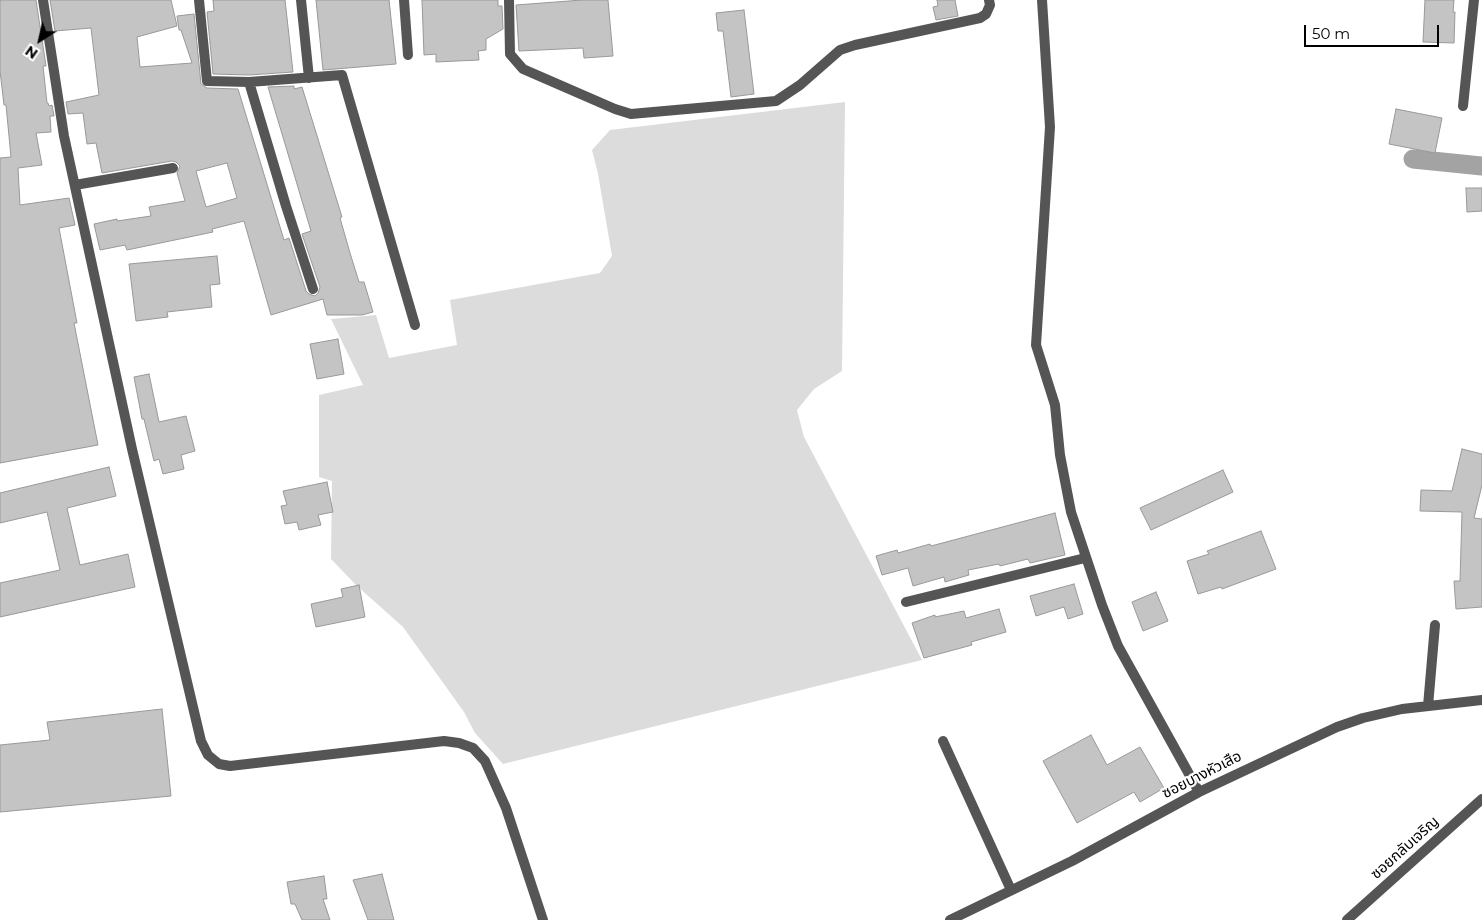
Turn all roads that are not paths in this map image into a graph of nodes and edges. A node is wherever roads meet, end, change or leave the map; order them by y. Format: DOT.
graph roads {
  1 [pos="43,0"];
  2 [pos="199,0"];
  3 [pos="301,0"];
  4 [pos="404,0"];
  5 [pos="509,0"];
  6 [pos="989,0"];
  7 [pos="1042,0"];
  8 [pos="1474,0"];
  9 [pos="408,55"];
  10 [pos="309,78"];
  11 [pos="249,82"];
  12 [pos="1463,106"];
  13 [pos="173,168"];
  14 [pos="75,184"];
  15 [pos="314,289"];
  16 [pos="415,325"];
  17 [pos="1085,558"];
  18 [pos="906,602"];
  19 [pos="1435,626"];
  20 [pos="1482,700"];
  21 [pos="1428,706"];
  22 [pos="943,741"];
  23 [pos="1199,792"];
  24 [pos="1482,799"];
  25 [pos="1011,890"];
  26 [pos="543,920"];
  27 [pos="950,920"];
  28 [pos="1347,920"];
  1 -- 14 [label="street"];
  2 -- 11 [label="street"];
  3 -- 10 [label="street"];
  4 -- 9 [label="street"];
  5 -- 6 [label="street"];
  7 -- 17 [label="street"];
  8 -- 12 [label="street"];
  10 -- 11 [label="street"];
  10 -- 16 [label="street"];
  11 -- 15 [label="street"];
  13 -- 14 [label="street"];
  14 -- 26 [label="street"];
  17 -- 18 [label="street"];
  17 -- 23 [label="street"];
  19 -- 21 [label="street"];
  20 -- 21 [label="street, ซอยบางหัวเสือ"];
  21 -- 23 [label="street, ซอยบางหัวเสือ"];
  22 -- 25 [label="street"];
  23 -- 25 [label="street, ซอยบางหัวเสือ"];
  24 -- 28 [label="street, ซอยกลับเจริญ"];
  25 -- 27 [label="street, ซอยบางหัวเสือ"];
}
